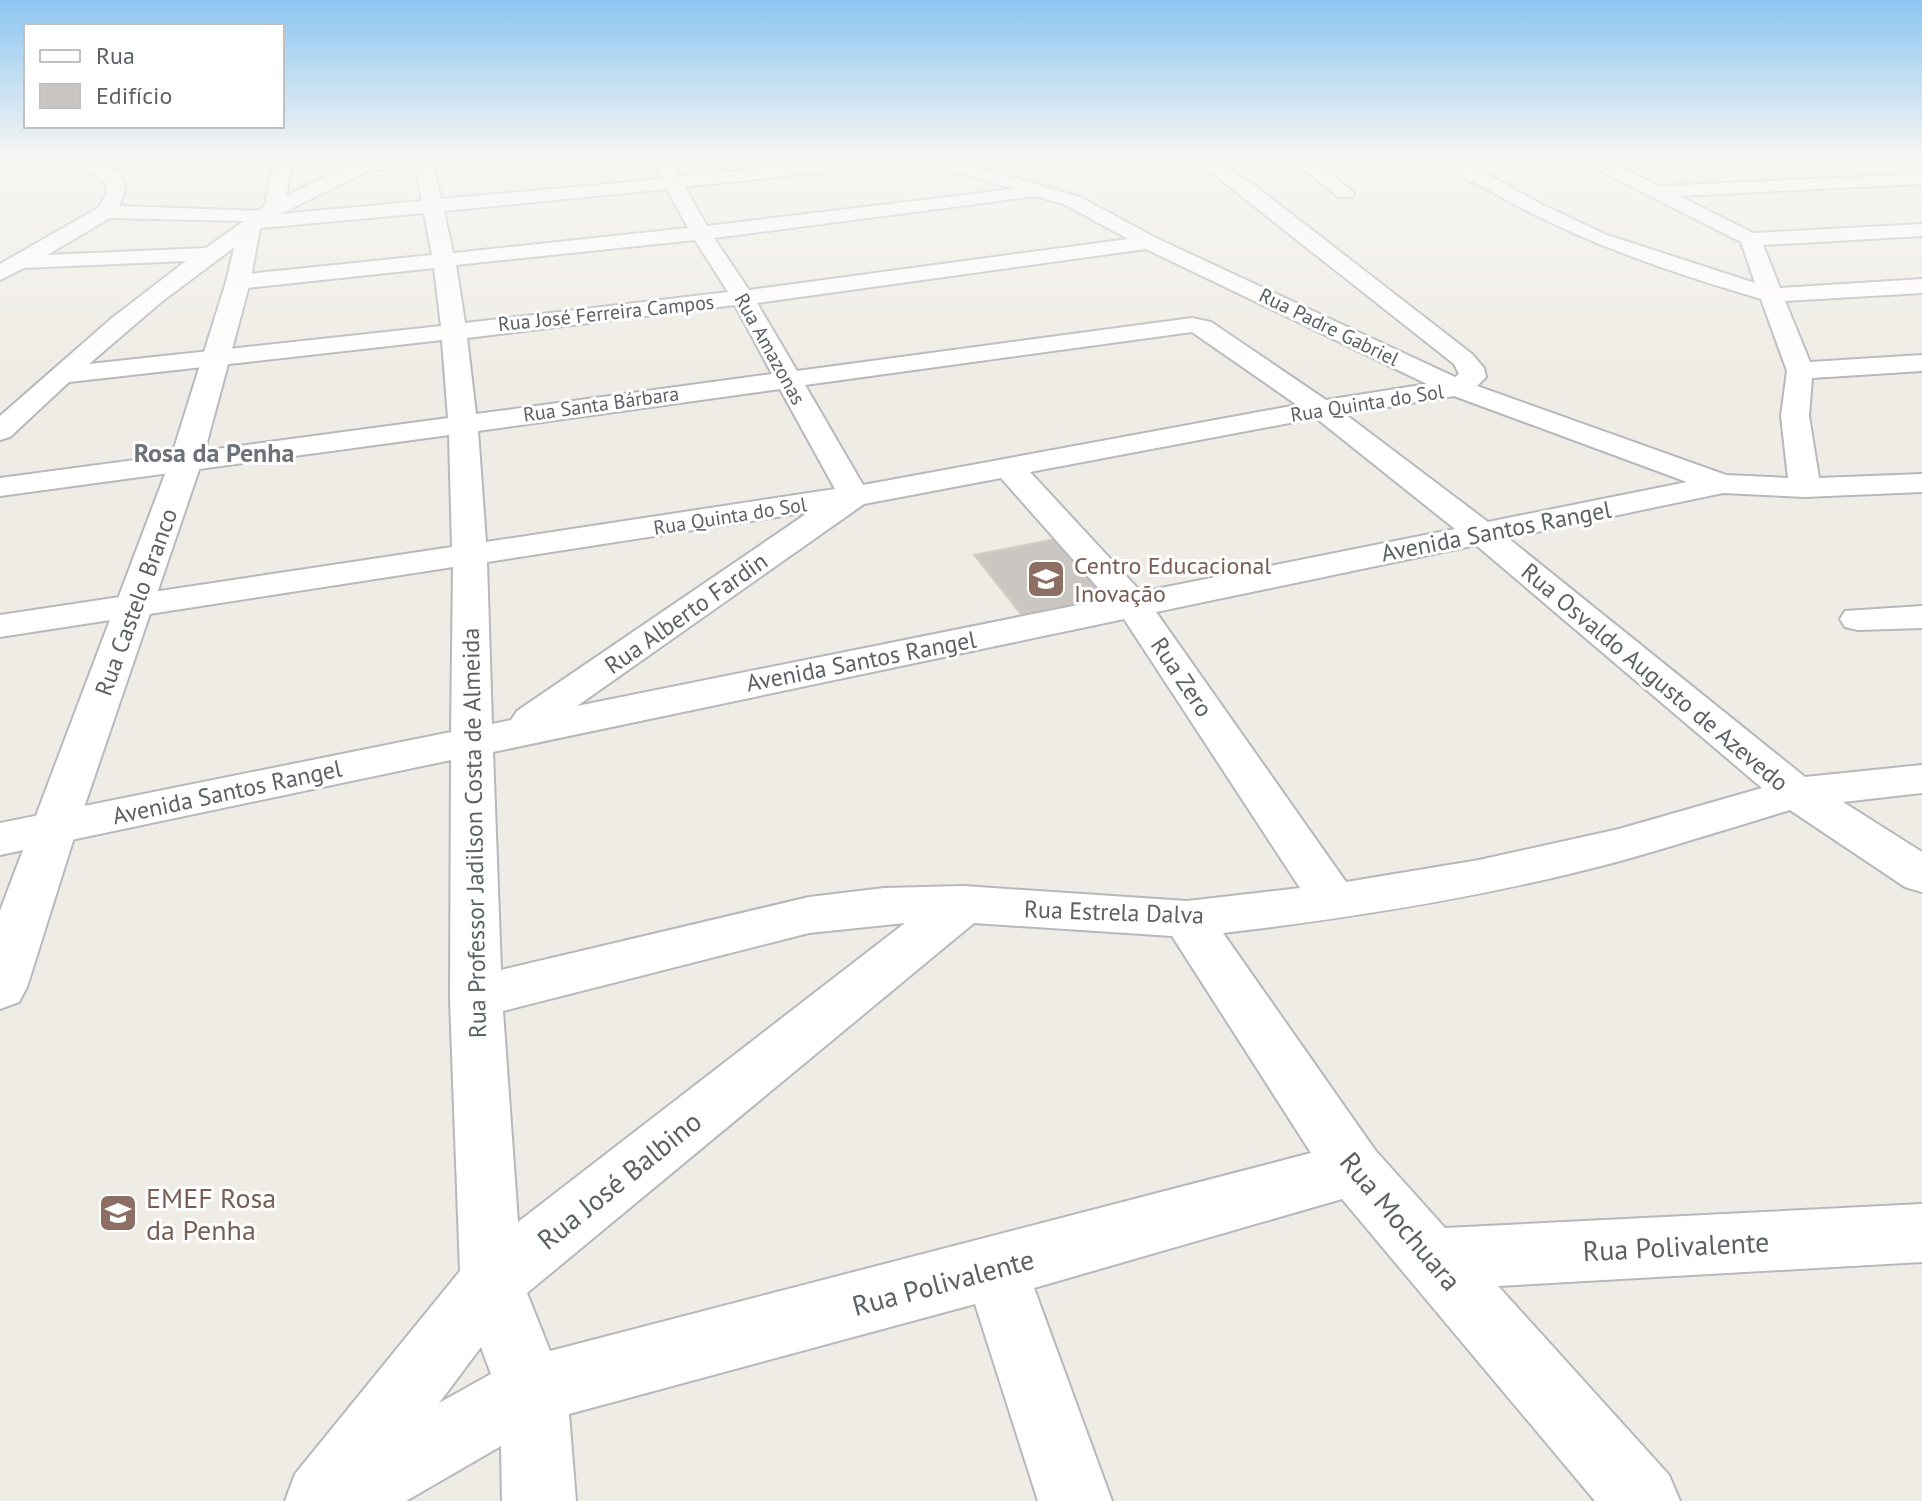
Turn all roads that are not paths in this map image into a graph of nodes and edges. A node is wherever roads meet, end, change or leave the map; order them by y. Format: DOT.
graph roads {
  1 [pos="73,231"];
  2 [pos="241,231"];
  3 [pos="255,231"];
  4 [pos="439,231"];
  5 [pos="717,231"];
  6 [pos="1129,231"];
  7 [pos="1301,231"];
  8 [pos="1583,231"];
  9 [pos="1735,231"];
  10 [pos="1902,231"];
  11 [pos="701,233"];
  12 [pos="1750,239"];
  13 [pos="1149,242"];
  14 [pos="207,254"];
  15 [pos="443,261"];
  16 [pos="8,268"];
  17 [pos="238,282"];
  18 [pos="1922,286"];
  19 [pos="1772,295"];
  20 [pos="743,298"];
  21 [pos="1202,327"];
  22 [pos="454,330"];
  23 [pos="1455,352"];
  24 [pos="1390,356"];
  25 [pos="215,358"];
  26 [pos="1922,363"];
  27 [pos="1800,371"];
  28 [pos="61,375"];
  29 [pos="787,380"];
  30 [pos="1456,388"];
  31 [pos="1321,409"];
  32 [pos="461,423"];
  33 [pos="0,431"];
  34 [pos="186,461"];
  35 [pos="1010,469"];
  36 [pos="1922,483"];
  37 [pos="1723,484"];
  38 [pos="0,487"];
  39 [pos="1805,488"];
  40 [pos="854,496"];
  41 [pos="1481,533"];
  42 [pos="469,556"];
  43 [pos="1134,606"];
  44 [pos="135,607"];
  45 [pos="1922,617"];
  46 [pos="1858,619"];
  47 [pos="0,626"];
  48 [pos="517,730"];
  49 [pos="471,740"];
  50 [pos="1922,779"];
  51 [pos="1796,793"];
  52 [pos="53,828"];
  53 [pos="0,839"];
  54 [pos="1922,875"];
  55 [pos="1334,902"];
  56 [pos="964,904"];
  57 [pos="1187,919"];
  58 [pos="0,987"];
  59 [pos="476,997"];
  60 [pos="1354,1169"];
  61 [pos="1922,1233"];
  62 [pos="1431,1259"];
  63 [pos="995,1268"];
  64 [pos="492,1281"];
  65 [pos="531,1390"];
  66 [pos="320,1501"];
  67 [pos="336,1501"];
  68 [pos="539,1501"];
  69 [pos="1075,1501"];
  70 [pos="1643,1501"];
  1 -- 16 [label="street"];
  2 -- 14 [label="street"];
  3 -- 17 [label="street, Rua Castelo Branco"];
  4 -- 15 [label="street, Rua Professor Jadilson Costa de Almeida"];
  5 -- 11 [label="street"];
  6 -- 13 [label="street, Rua Padre Gabriel"];
  7 -- 23 [label="street"];
  8 -- 19 [label="street"];
  9 -- 12 [label="street"];
  10 -- 12 [label="street"];
  11 -- 15 [label="street"];
  11 -- 20 [label="street, Rua Amazonas"];
  12 -- 19 [label="street"];
  13 -- 20 [label="street, Rua José Ferreira Campos"];
  13 -- 24 [label="street, Rua Padre Gabriel"];
  14 -- 16 [label="street"];
  14 -- 28 [label="street"];
  15 -- 17 [label="street"];
  15 -- 22 [label="street, Rua Professor Jadilson Costa de Almeida"];
  17 -- 25 [label="street, Rua Castelo Branco"];
  18 -- 19 [label="street"];
  19 -- 27 [label="street"];
  20 -- 22 [label="street, Rua José Ferreira Campos"];
  20 -- 29 [label="street, Rua Amazonas"];
  21 -- 29 [label="street, Rua Santa Bárbara"];
  21 -- 31 [label="street, Rua Osvaldo Augusto de Azevedo"];
  22 -- 25 [label="street, Rua José Ferreira Campos"];
  22 -- 32 [label="street, Rua Professor Jadilson Costa de Almeida"];
  23 -- 24 [label="street"];
  23 -- 30 [label="street"];
  24 -- 30 [label="street, Rua Padre Gabriel"];
  25 -- 28 [label="street, Rua José Ferreira Campos"];
  25 -- 34 [label="street, Rua Castelo Branco"];
  26 -- 27 [label="street"];
  27 -- 39 [label="street"];
  28 -- 33 [label="street"];
  29 -- 32 [label="street, Rua Santa Bárbara"];
  29 -- 40 [label="street, Rua Amazonas"];
  30 -- 31 [label="street, Rua Quinta do Sol"];
  30 -- 37 [label="street, Rua Padre Gabriel"];
  31 -- 35 [label="street, Rua Quinta do Sol"];
  31 -- 41 [label="street, Rua Osvaldo Augusto de Azevedo"];
  32 -- 34 [label="street, Rua Santa Bárbara"];
  32 -- 42 [label="street, Rua Professor Jadilson Costa de Almeida"];
  34 -- 38 [label="street, Rua Santa Bárbara"];
  34 -- 44 [label="street, Rua Castelo Branco"];
  35 -- 40 [label="street, Rua Quinta do Sol"];
  35 -- 43 [label="street, Rua Zero"];
  36 -- 39 [label="street"];
  37 -- 39 [label="street"];
  37 -- 41 [label="street, Avenida Santos Rangel"];
  40 -- 42 [label="street, Rua Quinta do Sol"];
  40 -- 48 [label="street, Rua Alberto Fardin"];
  41 -- 43 [label="street, Avenida Santos Rangel"];
  41 -- 51 [label="street, Rua Osvaldo Augusto de Azevedo"];
  42 -- 44 [label="street, Rua Quinta do Sol"];
  42 -- 49 [label="street, Rua Professor Jadilson Costa de Almeida"];
  43 -- 48 [label="street, Avenida Santos Rangel"];
  43 -- 55 [label="street, Rua Zero"];
  44 -- 47 [label="street, Rua Quinta do Sol"];
  44 -- 52 [label="street, Rua Castelo Branco"];
  45 -- 46 [label="street"];
  48 -- 49 [label="street, Avenida Santos Rangel"];
  49 -- 52 [label="street, Avenida Santos Rangel"];
  49 -- 59 [label="street, Rua Professor Jadilson Costa de Almeida"];
  50 -- 51 [label="street, Rua Estrela Dalva"];
  51 -- 54 [label="street, Rua Osvaldo Augusto de Azevedo"];
  51 -- 55 [label="street, Rua Estrela Dalva"];
  52 -- 53 [label="street, Avenida Santos Rangel"];
  52 -- 58 [label="street, Rua Castelo Branco"];
  55 -- 57 [label="street, Rua Estrela Dalva"];
  56 -- 57 [label="street, Rua Estrela Dalva"];
  56 -- 59 [label="street, Rua Estrela Dalva"];
  56 -- 64 [label="street, Rua José Balbino"];
  57 -- 60 [label="street, Rua Mochuara"];
  59 -- 64 [label="street, Rua Professor Jadilson Costa de Almeida"];
  60 -- 62 [label="street, Rua Mochuara"];
  60 -- 63 [label="street, Rua Polivalente"];
  61 -- 62 [label="street, Rua Polivalente"];
  62 -- 70 [label="street, Rua Mochuara"];
  63 -- 65 [label="street, Rua Polivalente"];
  63 -- 69 [label="street"];
  64 -- 65 [label="street, Rua Professor Jadilson Costa de Almeida"];
  64 -- 66 [label="street, Rua José Balbino"];
  65 -- 67 [label="street, Rua Polivalente"];
  65 -- 68 [label="street, Rua Professor Jadilson Costa de Almeida"];
}
